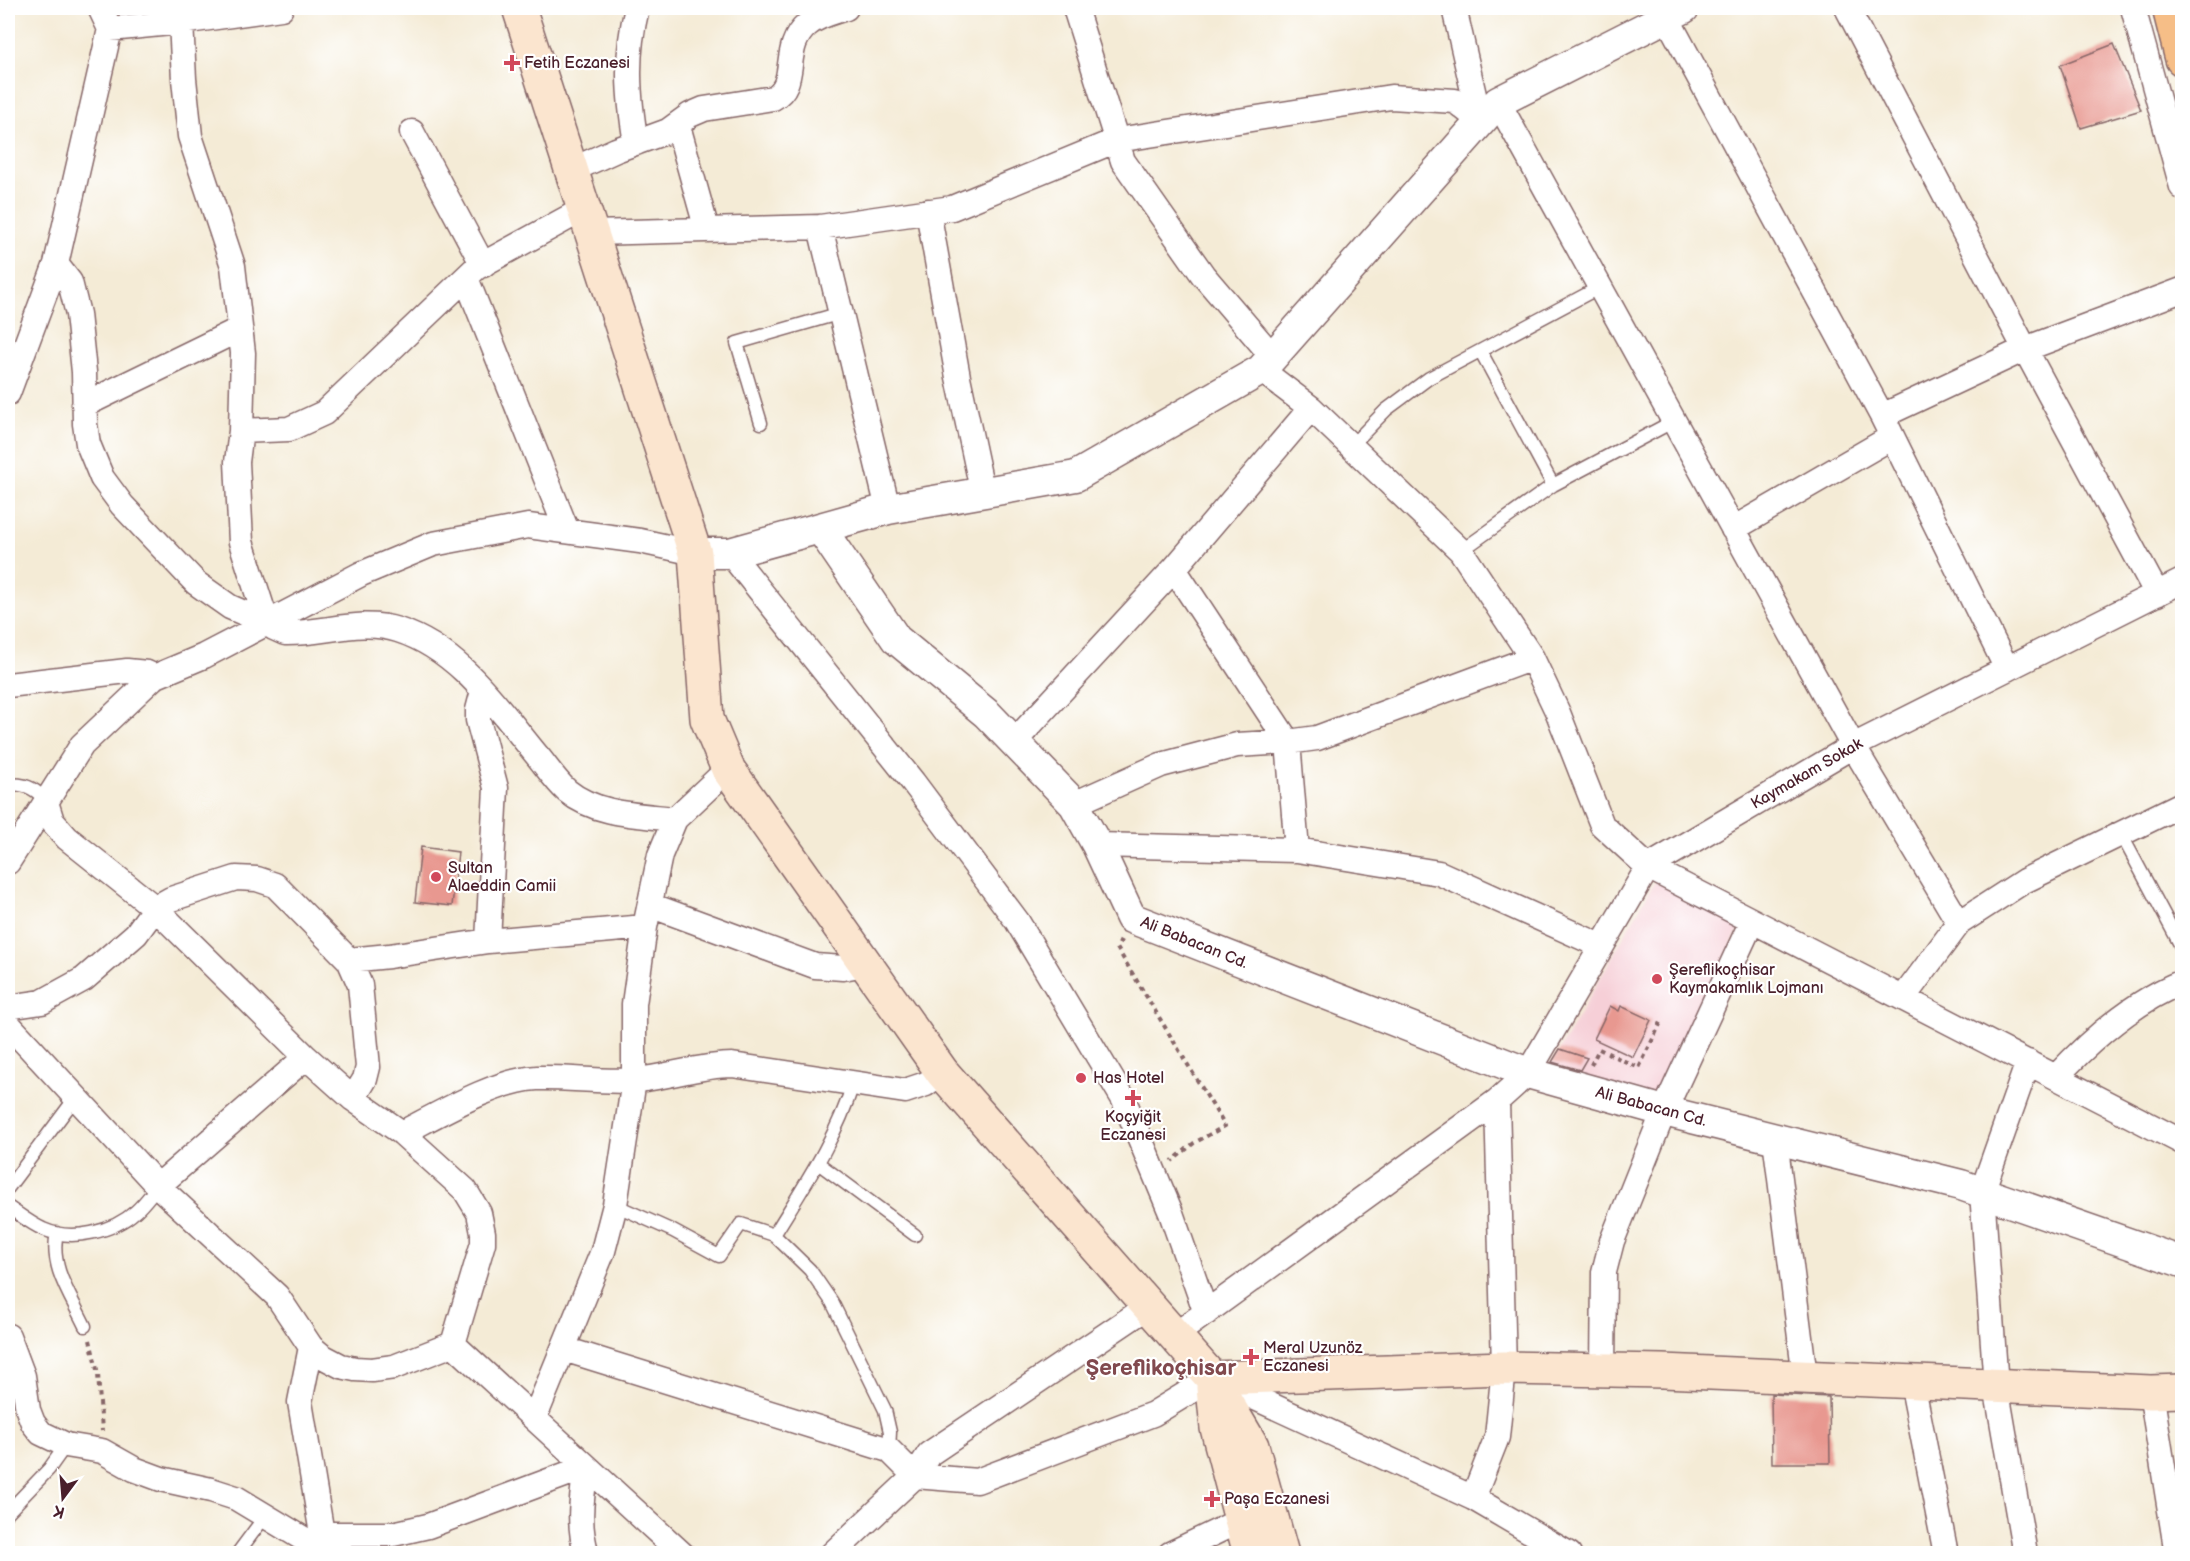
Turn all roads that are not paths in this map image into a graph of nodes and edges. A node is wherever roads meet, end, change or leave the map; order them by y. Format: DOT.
graph roads {
  1 [pos="281,8"];
  2 [pos="519,8"];
  3 [pos="637,8"];
  4 [pos="846,8"];
  5 [pos="1075,8"];
  6 [pos="1454,8"];
  7 [pos="1847,8"];
  8 [pos="2133,8"];
  9 [pos="2169,8"];
  10 [pos="1675,12"];
  11 [pos="182,15"];
  12 [pos="105,18"];
  13 [pos="2182,59"];
  14 [pos="1489,112"];
  15 [pos="678,126"];
  16 [pos="412,132"];
  17 [pos="1117,140"];
  18 [pos="636,143"];
  19 [pos="572,170"];
  20 [pos="2182,187"];
  21 [pos="928,211"];
  22 [pos="588,221"];
  23 [pos="820,227"];
  24 [pos="707,230"];
  25 [pos="56,264"];
  26 [pos="474,271"];
  27 [pos="1600,286"];
  28 [pos="2182,290"];
  29 [pos="841,313"];
  30 [pos="240,329"];
  31 [pos="2025,349"];
  32 [pos="1481,352"];
  33 [pos="1267,364"];
  34 [pos="8,393"];
  35 [pos="84,405"];
  36 [pos="1311,408"];
  37 [pos="1674,421"];
  38 [pos="761,423"];
  39 [pos="1887,426"];
  40 [pos="241,431"];
  41 [pos="1351,446"];
  42 [pos="1553,485"];
  43 [pos="983,494"];
  44 [pos="888,509"];
  45 [pos="821,529"];
  46 [pos="1733,529"];
  47 [pos="567,531"];
  48 [pos="1461,551"];
  49 [pos="695,553"];
  50 [pos="730,553"];
  51 [pos="1174,569"];
  52 [pos="2182,581"];
  53 [pos="2157,594"];
  54 [pos="267,623"];
  55 [pos="1532,658"];
  56 [pos="2007,669"];
  57 [pos="154,677"];
  58 [pos="8,685"];
  59 [pos="483,691"];
  60 [pos="1014,742"];
  61 [pos="1288,742"];
  62 [pos="1853,746"];
  63 [pos="728,769"];
  64 [pos="8,785"];
  65 [pos="46,802"];
  66 [pos="1074,804"];
  67 [pos="2182,804"];
  68 [pos="675,819"];
  69 [pos="2121,834"];
  70 [pos="1097,844"];
  71 [pos="1297,850"];
  72 [pos="8,862"];
  73 [pos="1648,867"];
  74 [pos="155,909"];
  75 [pos="647,916"];
  76 [pos="1752,921"];
  77 [pos="1959,923"];
  78 [pos="488,941"];
  79 [pos="1601,946"];
  80 [pos="2182,948"];
  81 [pos="350,960"];
  82 [pos="866,964"];
  83 [pos="2182,982"];
  84 [pos="1903,998"];
  85 [pos="8,1007"];
  86 [pos="8,1024"];
  87 [pos="306,1057"];
  88 [pos="2028,1062"];
  89 [pos="942,1072"];
  90 [pos="1528,1073"];
  91 [pos="2056,1077"];
  92 [pos="634,1080"];
  93 [pos="853,1084"];
  94 [pos="76,1097"];
  95 [pos="353,1099"];
  96 [pos="1497,1101"];
  97 [pos="1664,1111"];
  98 [pos="402,1133"];
  99 [pos="1775,1139"];
  100 [pos="2182,1142"];
  101 [pos="818,1163"];
  102 [pos="158,1186"];
  103 [pos="8,1188"];
  104 [pos="1982,1192"];
  105 [pos="615,1205"];
  106 [pos="8,1207"];
  107 [pos="57,1233"];
  108 [pos="774,1235"];
  109 [pos="915,1235"];
  110 [pos="2182,1262"];
  111 [pos="1149,1306"];
  112 [pos="1206,1313"];
  113 [pos="85,1326"];
  114 [pos="1175,1335"];
  115 [pos="8,1336"];
  116 [pos="453,1344"];
  117 [pos="311,1347"];
  118 [pos="564,1349"];
  119 [pos="1504,1368"];
  120 [pos="1603,1370"];
  121 [pos="1805,1377"];
  122 [pos="1212,1378"];
  123 [pos="1912,1382"];
  124 [pos="1996,1386"];
  125 [pos="2167,1392"];
  126 [pos="535,1418"];
  127 [pos="66,1445"];
  128 [pos="889,1450"];
  129 [pos="586,1467"];
  130 [pos="915,1476"];
  131 [pos="1473,1498"];
  132 [pos="8,1512"];
  133 [pos="266,1515"];
  134 [pos="1241,1520"];
  135 [pos="326,1545"];
  136 [pos="237,1554"];
  137 [pos="587,1554"];
  138 [pos="682,1554"];
  139 [pos="832,1554"];
  140 [pos="1170,1554"];
  141 [pos="1250,1554"];
  142 [pos="1282,1554"];
  143 [pos="1569,1554"];
  144 [pos="1946,1554"];
  145 [pos="2025,1554"];
  146 [pos="2177,1554"];
  1 -- 11 [label="street"];
  2 -- 19 [label="main road"];
  3 -- 18 [label="street"];
  4 -- 15 [label="street"];
  5 -- 17 [label="street"];
  6 -- 14 [label="street"];
  7 -- 31 [label="street"];
  8 -- 20 [label="street"];
  9 -- 13 [label="highway"];
  10 -- 14 [label="street"];
  10 -- 39 [label="street"];
  11 -- 12 [label="street"];
  11 -- 30 [label="street"];
  12 -- 25 [label="street"];
  14 -- 17 [label="street"];
  14 -- 27 [label="street"];
  14 -- 33 [label="street"];
  15 -- 18 [label="street"];
  15 -- 24 [label="street"];
  16 -- 26 [label="street"];
  17 -- 21 [label="street"];
  17 -- 33 [label="street"];
  18 -- 19 [label="street"];
  19 -- 22 [label="main road"];
  21 -- 23 [label="street"];
  21 -- 43 [label="street"];
  22 -- 24 [label="street"];
  22 -- 26 [label="street"];
  22 -- 49 [label="main road"];
  23 -- 24 [label="street"];
  23 -- 29 [label="street"];
  25 -- 34 [label="street"];
  25 -- 35 [label="street"];
  26 -- 40 [label="street"];
  26 -- 47 [label="street"];
  27 -- 32 [label="lane"];
  27 -- 37 [label="street"];
  28 -- 31 [label="street"];
  29 -- 38 [label="lane"];
  29 -- 44 [label="street"];
  30 -- 35 [label="street"];
  30 -- 40 [label="street"];
  31 -- 39 [label="street"];
  31 -- 53 [label="street"];
  32 -- 41 [label="lane"];
  32 -- 42 [label="lane"];
  33 -- 36 [label="street"];
  33 -- 43 [label="street"];
  35 -- 54 [label="street"];
  36 -- 41 [label="street"];
  36 -- 51 [label="street"];
  37 -- 42 [label="lane"];
  37 -- 46 [label="street"];
  39 -- 46 [label="street"];
  39 -- 56 [label="street"];
  40 -- 54 [label="street"];
  41 -- 48 [label="street"];
  42 -- 48 [label="lane"];
  43 -- 44 [label="street"];
  44 -- 45 [label="street"];
  45 -- 50 [label="street"];
  45 -- 60 [label="street"];
  46 -- 62 [label="street"];
  47 -- 49 [label="street"];
  47 -- 54 [label="street"];
  48 -- 55 [label="street"];
  49 -- 50 [label="street"];
  49 -- 63 [label="main road"];
  50 -- 112 [label="street"];
  51 -- 60 [label="street"];
  51 -- 61 [label="street"];
  52 -- 53 [label="street, Kaymakam Sokak"];
  53 -- 56 [label="street, Kaymakam Sokak"];
  54 -- 57 [label="street"];
  54 -- 59 [label="street"];
  55 -- 61 [label="street"];
  55 -- 73 [label="street"];
  56 -- 62 [label="street, Kaymakam Sokak"];
  57 -- 58 [label="street"];
  57 -- 65 [label="street"];
  59 -- 68 [label="street"];
  59 -- 78 [label="street"];
  60 -- 66 [label="street"];
  61 -- 66 [label="street"];
  61 -- 71 [label="street"];
  62 -- 73 [label="street, Kaymakam Sokak"];
  62 -- 77 [label="street"];
  63 -- 68 [label="street"];
  63 -- 82 [label="main road"];
  64 -- 65 [label="lane"];
  65 -- 72 [label="street"];
  65 -- 74 [label="street"];
  66 -- 70 [label="street"];
  67 -- 69 [label="street"];
  68 -- 75 [label="street"];
  69 -- 77 [label="street"];
  69 -- 80 [label="lane"];
  70 -- 71 [label="street"];
  70 -- 90 [label="street, Ali Babacan Cd."];
  71 -- 79 [label="street"];
  73 -- 76 [label="street"];
  73 -- 79 [label="street, Kaymakam Sokak"];
  74 -- 81 [label="street"];
  74 -- 85 [label="street"];
  74 -- 87 [label="street"];
  75 -- 78 [label="street"];
  75 -- 82 [label="street"];
  75 -- 92 [label="street"];
  76 -- 84 [label="street"];
  76 -- 97 [label="street"];
  77 -- 84 [label="street"];
  78 -- 81 [label="street"];
  79 -- 90 [label="street, Kaymakam Sokak"];
  81 -- 95 [label="street"];
  82 -- 89 [label="main road"];
  83 -- 91 [label="street"];
  84 -- 88 [label="street"];
  86 -- 94 [label="street"];
  87 -- 95 [label="street"];
  87 -- 102 [label="street"];
  88 -- 91 [label="street"];
  88 -- 104 [label="street"];
  89 -- 93 [label="street"];
  89 -- 111 [label="main road"];
  90 -- 96 [label="street, Kaymakam Sokak"];
  90 -- 97 [label="street, Ali Babacan Cd."];
  91 -- 100 [label="street"];
  92 -- 93 [label="street"];
  92 -- 98 [label="street"];
  92 -- 105 [label="street"];
  93 -- 101 [label="lane"];
  94 -- 102 [label="street"];
  94 -- 103 [label="lane"];
  95 -- 98 [label="street"];
  96 -- 112 [label="street, Kaymakam Sokak"];
  96 -- 119 [label="street"];
  97 -- 99 [label="street, Ali Babacan Cd."];
  97 -- 120 [label="street"];
  98 -- 116 [label="street"];
  99 -- 104 [label="street, Ali Babacan Cd."];
  99 -- 121 [label="street"];
  101 -- 108 [label="lane"];
  101 -- 109 [label="lane"];
  102 -- 107 [label="lane"];
  102 -- 117 [label="street"];
  104 -- 110 [label="street, Ali Babacan Cd."];
  104 -- 124 [label="street"];
  105 -- 108 [label="lane"];
  105 -- 118 [label="street"];
  106 -- 107 [label="lane"];
  107 -- 113 [label="lane"];
  108 -- 128 [label="lane"];
  111 -- 114 [label="main road"];
  111 -- 130 [label="street"];
  112 -- 114 [label="street, Kaymakam Sokak"];
  114 -- 122 [label="main road"];
  115 -- 127 [label="street"];
  116 -- 117 [label="street"];
  116 -- 126 [label="street"];
  117 -- 135 [label="street"];
  118 -- 126 [label="street"];
  118 -- 128 [label="street"];
  119 -- 120 [label="main road"];
  119 -- 122 [label="main road"];
  119 -- 131 [label="street"];
  120 -- 121 [label="main road"];
  121 -- 123 [label="main road"];
  122 -- 130 [label="street"];
  122 -- 131 [label="street"];
  122 -- 134 [label="main road"];
  122 -- 142 [label="main road"];
  123 -- 124 [label="main road"];
  123 -- 144 [label="street"];
  124 -- 125 [label="main road"];
  124 -- 145 [label="street"];
  125 -- 146 [label="street"];
  126 -- 129 [label="street"];
  127 -- 132 [label="lane"];
  127 -- 133 [label="street"];
  128 -- 130 [label="street"];
  129 -- 135 [label="street"];
  129 -- 137 [label="street"];
  129 -- 138 [label="street"];
  130 -- 139 [label="street"];
  131 -- 143 [label="street"];
  133 -- 135 [label="street"];
  133 -- 136 [label="lane"];
  134 -- 140 [label="street"];
  134 -- 141 [label="main road"];
}
